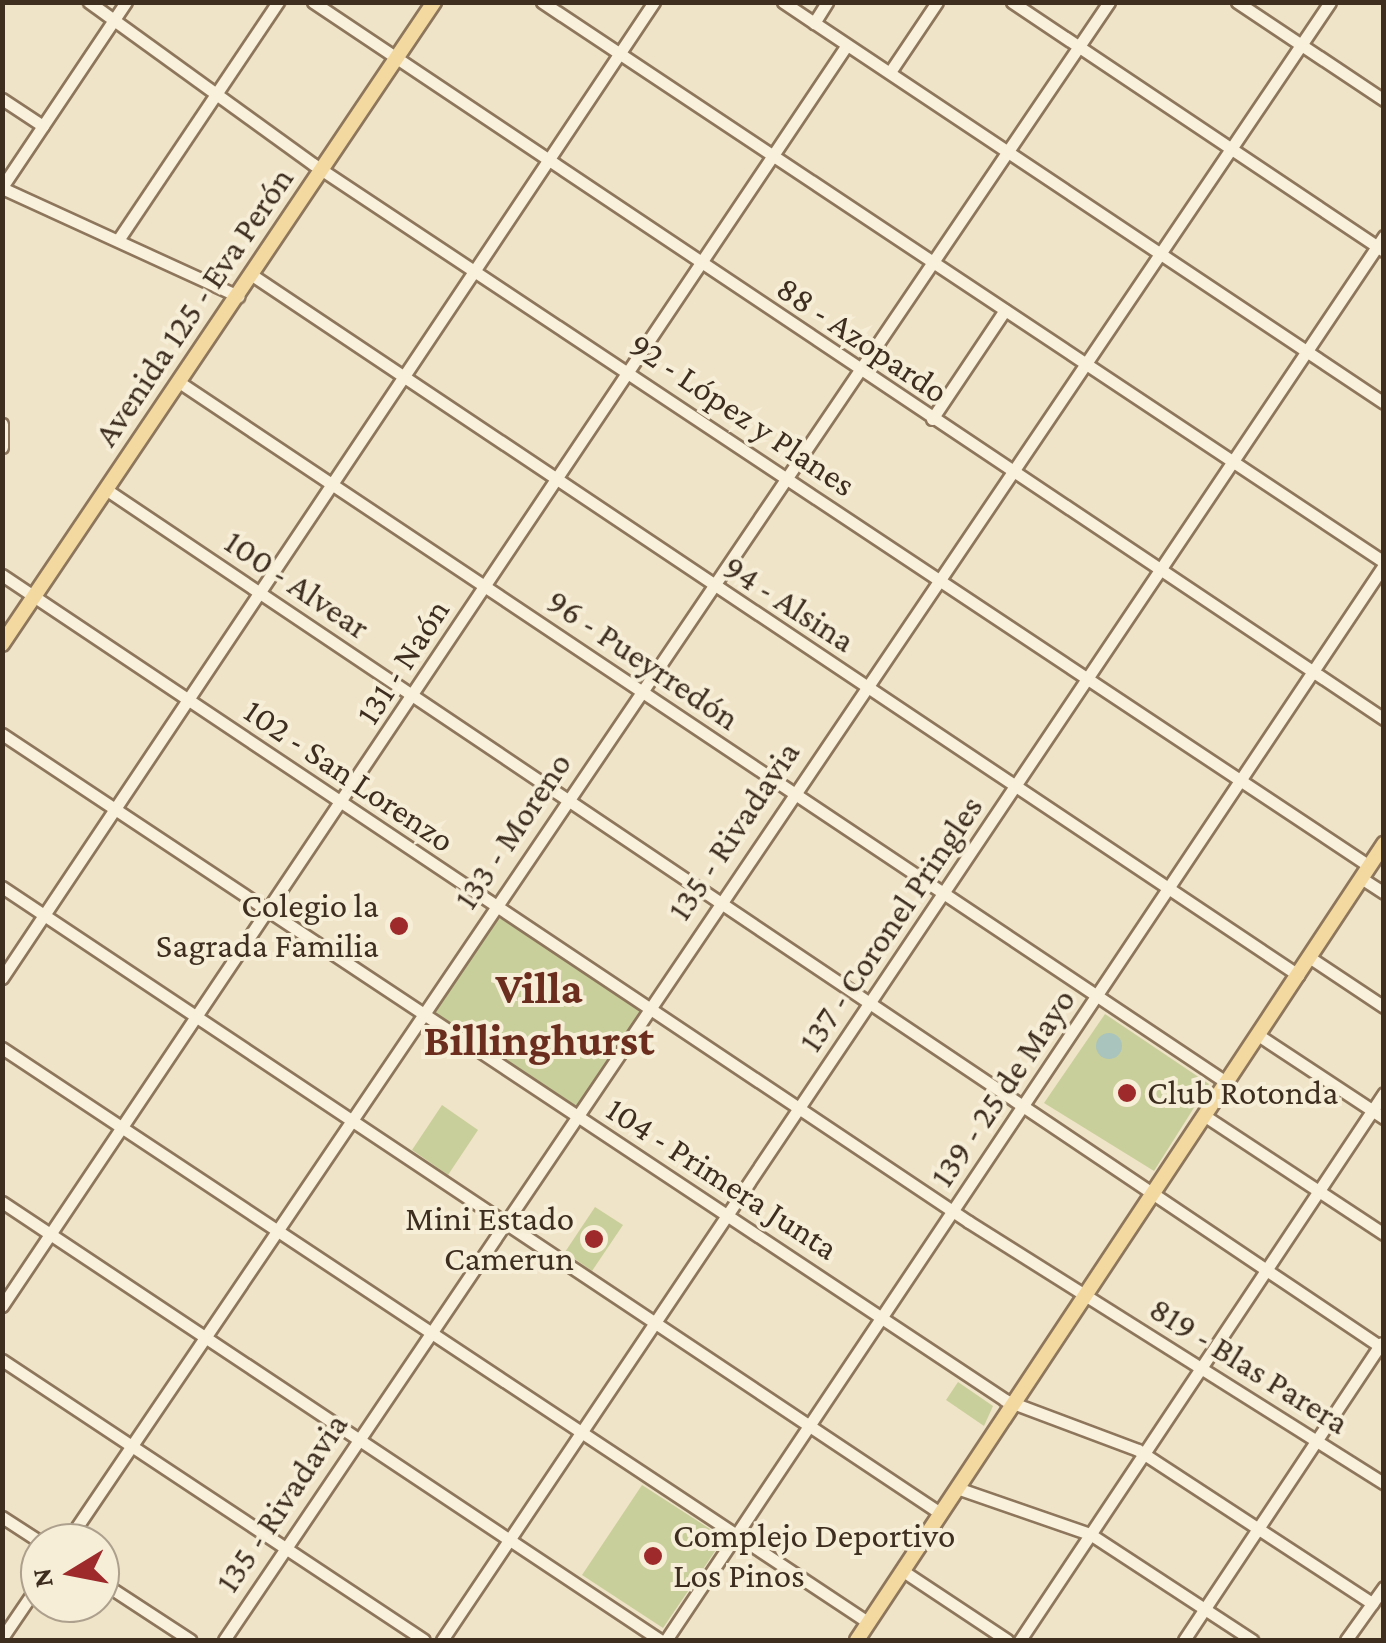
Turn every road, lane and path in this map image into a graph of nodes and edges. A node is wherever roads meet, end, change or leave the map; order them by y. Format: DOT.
graph roads {
  1 [pos="88,2"];
  2 [pos="126,2"];
  3 [pos="278,2"];
  4 [pos="312,2"];
  5 [pos="434,2"];
  6 [pos="542,2"];
  7 [pos="654,2"];
  8 [pos="783,2"];
  9 [pos="826,2"];
  10 [pos="937,2"];
  11 [pos="1012,2"];
  12 [pos="1109,2"];
  13 [pos="1237,2"];
  14 [pos="1330,2"];
  15 [pos="114,20"];
  16 [pos="814,23"];
  17 [pos="1300,45"];
  18 [pos="846,46"];
  19 [pos="1078,47"];
  20 [pos="620,54"];
  21 [pos="397,60"];
  22 [pos="890,72"];
  23 [pos="216,92"];
  24 [pos="2,98"];
  25 [pos="1384,100"];
  26 [pos="43,126"];
  27 [pos="1229,149"];
  28 [pos="1004,150"];
  29 [pos="774,154"];
  30 [pos="548,162"];
  31 [pos="323,168"];
  32 [pos="2,188"];
  33 [pos="118,240"];
  34 [pos="1381,244"];
  35 [pos="1158,252"];
  36 [pos="930,258"];
  37 [pos="702,265"];
  38 [pos="478,268"];
  39 [pos="252,276"];
  40 [pos="238,296"];
  41 [pos="1005,310"];
  42 [pos="1305,352"];
  43 [pos="1080,362"];
  44 [pos="856,370"];
  45 [pos="630,374"];
  46 [pos="404,377"];
  47 [pos="179,382"];
  48 [pos="1384,403"];
  49 [pos="932,420"];
  50 [pos="1230,463"];
  51 [pos="1008,470"];
  52 [pos="784,477"];
  53 [pos="558,481"];
  54 [pos="333,485"];
  55 [pos="106,490"];
  56 [pos="1384,563"];
  57 [pos="1159,570"];
  58 [pos="2,575"];
  59 [pos="936,576"];
  60 [pos="710,584"];
  61 [pos="485,587"];
  62 [pos="260,594"];
  63 [pos="34,596"];
  64 [pos="2,644"];
  65 [pos="1312,671"];
  66 [pos="1088,678"];
  67 [pos="863,686"];
  68 [pos="640,692"];
  69 [pos="414,696"];
  70 [pos="189,702"];
  71 [pos="1384,719"];
  72 [pos="2,734"];
  73 [pos="1241,781"];
  74 [pos="1016,786"];
  75 [pos="792,793"];
  76 [pos="567,799"];
  77 [pos="342,806"];
  78 [pos="115,810"];
  79 [pos="1384,844"];
  80 [pos="1365,872"];
  81 [pos="2,887"];
  82 [pos="1170,889"];
  83 [pos="1384,893"];
  84 [pos="943,894"];
  85 [pos="719,901"];
  86 [pos="495,908"];
  87 [pos="269,912"];
  88 [pos="45,916"];
  89 [pos="1309,958"];
  90 [pos="1298,974"];
  91 [pos="2,978"];
  92 [pos="1099,996"];
  93 [pos="872,1002"];
  94 [pos="1384,1006"];
  95 [pos="649,1009"];
  96 [pos="422,1014"];
  97 [pos="198,1018"];
  98 [pos="1258,1036"];
  99 [pos="2,1048"];
  100 [pos="1226,1082"];
  101 [pos="1384,1093"];
  102 [pos="1024,1103"];
  103 [pos="801,1110"];
  104 [pos="1378,1114"];
  105 [pos="578,1116"];
  106 [pos="1204,1116"];
  107 [pos="348,1121"];
  108 [pos="124,1127"];
  109 [pos="1320,1192"];
  110 [pos="1153,1194"];
  111 [pos="2,1202"];
  112 [pos="954,1212"];
  113 [pos="729,1218"];
  114 [pos="503,1225"];
  115 [pos="276,1229"];
  116 [pos="51,1234"];
  117 [pos="1384,1234"];
  118 [pos="1265,1270"];
  119 [pos="1085,1296"];
  120 [pos="2,1306"];
  121 [pos="882,1317"];
  122 [pos="657,1324"];
  123 [pos="430,1331"];
  124 [pos="205,1337"];
  125 [pos="1382,1345"];
  126 [pos="2,1360"];
  127 [pos="1202,1368"];
  128 [pos="1012,1404"];
  129 [pos="810,1426"];
  130 [pos="583,1432"];
  131 [pos="356,1440"];
  132 [pos="1317,1441"];
  133 [pos="130,1448"];
  134 [pos="1144,1453"];
  135 [pos="1384,1483"];
  136 [pos="957,1488"];
  137 [pos="940,1513"];
  138 [pos="79,1523"];
  139 [pos="1260,1528"];
  140 [pos="737,1533"];
  141 [pos="1090,1534"];
  142 [pos="511,1542"];
  143 [pos="285,1549"];
  144 [pos="903,1571"];
  145 [pos="1384,1587"];
  146 [pos="120,1594"];
  147 [pos="1372,1603"];
  148 [pos="1205,1609"];
  149 [pos="20,1611"];
  150 [pos="869,1622"];
  151 [pos="2,1638"];
  152 [pos="190,1640"];
  153 [pos="224,1640"];
  154 [pos="424,1640"];
  155 [pos="442,1640"];
  156 [pos="663,1640"];
  157 [pos="857,1640"];
  158 [pos="1007,1640"];
  159 [pos="1020,1640"];
  160 [pos="1184,1640"];
  161 [pos="1252,1640"];
  162 [pos="1346,1640"];
  1 -- 15 [label="street, 92 - López y Planes"];
  2 -- 15 [label="street"];
  3 -- 23 [label="street"];
  4 -- 21 [label="street, 88 - Azopardo"];
  5 -- 21 [label="main road, Avenida 125 - Eva Perón"];
  6 -- 20 [label="street"];
  7 -- 20 [label="street"];
  8 -- 16 [label="street"];
  9 -- 16 [label="street"];
  10 -- 22 [label="street"];
  11 -- 19 [label="street"];
  12 -- 19 [label="street, 133 - Moreno"];
  13 -- 17 [label="street"];
  14 -- 17 [label="street, 135 - Rivadavia"];
  15 -- 23 [label="street, 92 - López y Planes"];
  15 -- 26 [label="street"];
  16 -- 18 [label="street"];
  17 -- 25 [label="street"];
  17 -- 27 [label="street, 135 - Rivadavia"];
  18 -- 22 [label="street"];
  18 -- 29 [label="street, 131 - Naón"];
  19 -- 27 [label="street"];
  19 -- 28 [label="street, 133 - Moreno"];
  20 -- 29 [label="street"];
  20 -- 30 [label="street"];
  21 -- 30 [label="street, 88 - Azopardo"];
  21 -- 31 [label="main road, Avenida 125 - Eva Perón"];
  22 -- 28 [label="street"];
  23 -- 31 [label="street, 92 - López y Planes"];
  23 -- 33 [label="street"];
  24 -- 26 [label="street"];
  26 -- 32 [label="street"];
  27 -- 34 [label="street"];
  27 -- 35 [label="street, 135 - Rivadavia"];
  28 -- 35 [label="street"];
  28 -- 36 [label="street, 133 - Moreno"];
  29 -- 36 [label="street"];
  29 -- 37 [label="street, 131 - Naón"];
  30 -- 37 [label="street, 88 - Azopardo"];
  30 -- 38 [label="street"];
  31 -- 38 [label="street, 92 - López y Planes"];
  31 -- 39 [label="main road, Avenida 125 - Eva Perón"];
  32 -- 33 [label="street"];
  33 -- 40 [label="street"];
  34 -- 42 [label="street, 137 - Coronel Pringles"];
  35 -- 42 [label="street"];
  35 -- 43 [label="street, 135 - Rivadavia"];
  36 -- 41 [label="street"];
  36 -- 44 [label="street, 133 - Moreno"];
  37 -- 44 [label="street, 88 - Azopardo"];
  37 -- 45 [label="street, 131 - Naón"];
  38 -- 45 [label="street, 92 - López y Planes"];
  38 -- 46 [label="street"];
  39 -- 40 [label="main road, Avenida 125 - Eva Perón"];
  39 -- 46 [label="street, 94 - Alsina"];
  40 -- 47 [label="main road, Avenida 125 - Eva Perón"];
  41 -- 43 [label="street"];
  41 -- 49 [label="street"];
  42 -- 48 [label="street"];
  42 -- 50 [label="street, 137 - Coronel Pringles"];
  43 -- 50 [label="street"];
  43 -- 51 [label="street, 135 - Rivadavia"];
  44 -- 49 [label="street, 88 - Azopardo"];
  44 -- 52 [label="street, 133 - Moreno"];
  45 -- 52 [label="street, 92 - López y Planes"];
  45 -- 53 [label="street, 131 - Naón"];
  46 -- 53 [label="street, 94 - Alsina"];
  46 -- 54 [label="street"];
  47 -- 54 [label="street, 96 - Pueyrredón"];
  47 -- 55 [label="main road, Avenida 125 - Eva Perón"];
  49 -- 51 [label="street, 88 - Azopardo"];
  50 -- 56 [label="street"];
  50 -- 57 [label="street, 137 - Coronel Pringles"];
  51 -- 57 [label="street, 88 - Azopardo"];
  51 -- 59 [label="street, 135 - Rivadavia"];
  52 -- 59 [label="street, 92 - López y Planes"];
  52 -- 60 [label="street, 133 - Moreno"];
  53 -- 60 [label="street, 94 - Alsina"];
  53 -- 61 [label="street, 131 - Naón"];
  54 -- 61 [label="street, 96 - Pueyrredón"];
  54 -- 62 [label="street"];
  55 -- 62 [label="street, 100 - Alvear"];
  55 -- 63 [label="main road, Avenida 125 - Eva Perón"];
  56 -- 65 [label="street, 139 - 25 de Mayo"];
  57 -- 65 [label="street, 88 - Azopardo"];
  57 -- 66 [label="street, 137 - Coronel Pringles"];
  58 -- 63 [label="street, 102 - San Lorenzo"];
  59 -- 66 [label="street, 92 - López y Planes"];
  59 -- 67 [label="street, 135 - Rivadavia"];
  60 -- 67 [label="street, 94 - Alsina"];
  60 -- 68 [label="street, 133 - Moreno"];
  61 -- 68 [label="street, 96 - Pueyrredón"];
  61 -- 69 [label="street, 131 - Naón"];
  62 -- 69 [label="street, 100 - Alvear"];
  62 -- 70 [label="street"];
  63 -- 64 [label="main road, Avenida 125 - Eva Perón"];
  63 -- 70 [label="street, 102 - San Lorenzo"];
  65 -- 71 [label="street, 88 - Azopardo"];
  65 -- 73 [label="street, 139 - 25 de Mayo"];
  66 -- 73 [label="street, 92 - López y Planes"];
  66 -- 74 [label="street, 137 - Coronel Pringles"];
  67 -- 74 [label="street, 94 - Alsina"];
  67 -- 75 [label="street, 135 - Rivadavia"];
  68 -- 75 [label="street, 96 - Pueyrredón"];
  68 -- 76 [label="street, 133 - Moreno"];
  69 -- 76 [label="street, 100 - Alvear"];
  69 -- 77 [label="street, 131 - Naón"];
  70 -- 77 [label="street, 102 - San Lorenzo"];
  70 -- 78 [label="street"];
  72 -- 78 [label="street, 104 - Primera Junta"];
  73 -- 80 [label="street, 92 - López y Planes"];
  73 -- 82 [label="street, 139 - 25 de Mayo"];
  74 -- 82 [label="street, 94 - Alsina"];
  74 -- 84 [label="street, 137 - Coronel Pringles"];
  75 -- 84 [label="street, 96 - Pueyrredón"];
  75 -- 85 [label="street, 135 - Rivadavia"];
  76 -- 85 [label="street, 100 - Alvear"];
  76 -- 86 [label="street, 133 - Moreno"];
  77 -- 86 [label="street, 102 - San Lorenzo"];
  77 -- 87 [label="street, 131 - Naón"];
  78 -- 87 [label="street, 104 - Primera Junta"];
  78 -- 88 [label="street"];
  79 -- 80 [label="main road"];
  80 -- 83 [label="street, 92 - López y Planes"];
  80 -- 89 [label="main road"];
  81 -- 88 [label="street"];
  82 -- 90 [label="street, 94 - Alsina"];
  82 -- 92 [label="street, 139 - 25 de Mayo"];
  84 -- 92 [label="street, 96 - Pueyrredón"];
  84 -- 93 [label="street, 137 - Coronel Pringles"];
  85 -- 93 [label="street, 100 - Alvear"];
  85 -- 95 [label="street, 135 - Rivadavia"];
  86 -- 95 [label="street, 102 - San Lorenzo"];
  86 -- 96 [label="street, 133 - Moreno"];
  87 -- 96 [label="street, 104 - Primera Junta"];
  87 -- 97 [label="street, 131 - Naón"];
  88 -- 91 [label="street"];
  88 -- 97 [label="street"];
  89 -- 90 [label="main road"];
  89 -- 94 [label="street"];
  90 -- 98 [label="main road"];
  92 -- 100 [label="street, 96 - Pueyrredón"];
  92 -- 102 [label="street, 139 - 25 de Mayo"];
  93 -- 102 [label="street, 100 - Alvear"];
  93 -- 103 [label="street, 137 - Coronel Pringles"];
  95 -- 103 [label="street, 102 - San Lorenzo"];
  95 -- 105 [label="street, 135 - Rivadavia"];
  96 -- 105 [label="street, 104 - Primera Junta"];
  96 -- 107 [label="street, 133 - Moreno"];
  97 -- 107 [label="street"];
  97 -- 108 [label="street, 131 - Naón"];
  98 -- 100 [label="main road"];
  98 -- 104 [label="street"];
  99 -- 108 [label="street"];
  100 -- 106 [label="main road"];
  101 -- 104 [label="street"];
  102 -- 110 [label="street, 100 - Alvear"];
  102 -- 112 [label="street, 139 - 25 de Mayo"];
  103 -- 112 [label="street, 102 - San Lorenzo"];
  103 -- 113 [label="street, 137 - Coronel Pringles"];
  104 -- 109 [label="street"];
  105 -- 113 [label="street, 104 - Primera Junta"];
  105 -- 114 [label="street, 135 - Rivadavia"];
  106 -- 109 [label="street"];
  106 -- 110 [label="main road"];
  107 -- 114 [label="street"];
  107 -- 115 [label="street, 133 - Moreno"];
  108 -- 115 [label="street"];
  108 -- 116 [label="street, 131 - Naón"];
  109 -- 117 [label="street"];
  109 -- 118 [label="street"];
  110 -- 118 [label="street, 100 - Alvear"];
  110 -- 119 [label="main road"];
  111 -- 116 [label="street"];
  112 -- 119 [label="street, 102 - San Lorenzo"];
  112 -- 121 [label="street, 139 - 25 de Mayo"];
  113 -- 121 [label="street, 104 - Primera Junta"];
  113 -- 122 [label="street, 137 - Coronel Pringles"];
  114 -- 122 [label="street"];
  114 -- 123 [label="street, 135 - Rivadavia"];
  115 -- 123 [label="street"];
  115 -- 124 [label="street, 133 - Moreno"];
  116 -- 120 [label="street, 131 - Naón"];
  116 -- 124 [label="street"];
  118 -- 125 [label="street, 100 - Alvear"];
  118 -- 127 [label="street"];
  119 -- 127 [label="street, 819 - Blas Parera"];
  119 -- 128 [label="main road"];
  121 -- 128 [label="street, 104 - Primera Junta"];
  121 -- 129 [label="street, 139 - 25 de Mayo"];
  122 -- 129 [label="street"];
  122 -- 130 [label="street, 137 - Coronel Pringles"];
  123 -- 130 [label="street"];
  123 -- 131 [label="street, 135 - Rivadavia"];
  124 -- 131 [label="street"];
  124 -- 133 [label="street, 133 - Moreno"];
  125 -- 132 [label="street"];
  126 -- 133 [label="street"];
  127 -- 132 [label="street, 819 - Blas Parera"];
  127 -- 134 [label="street"];
  128 -- 134 [label="street, 104 - Primera Junta"];
  128 -- 136 [label="main road"];
  129 -- 137 [label="street"];
  129 -- 140 [label="street, 139 - 25 de Mayo"];
  130 -- 140 [label="street"];
  130 -- 142 [label="street, 137 - Coronel Pringles"];
  131 -- 142 [label="street"];
  131 -- 143 [label="street, 135 - Rivadavia"];
  132 -- 135 [label="street, 819 - Blas Parera"];
  132 -- 139 [label="street"];
  133 -- 138 [label="street, 133 - Moreno"];
  133 -- 143 [label="street"];
  134 -- 139 [label="street, 104 - Primera Junta"];
  134 -- 141 [label="street"];
  136 -- 137 [label="main road"];
  136 -- 141 [label="street"];
  137 -- 144 [label="main road"];
  139 -- 147 [label="street, 104 - Primera Junta"];
  139 -- 148 [label="street"];
  140 -- 150 [label="street"];
  140 -- 156 [label="street, 139 - 25 de Mayo"];
  141 -- 148 [label="street"];
  141 -- 159 [label="street"];
  142 -- 155 [label="street, 137 - Coronel Pringles"];
  142 -- 156 [label="street"];
  143 -- 153 [label="street, 135 - Rivadavia"];
  143 -- 154 [label="street"];
  144 -- 150 [label="main road"];
  144 -- 158 [label="street"];
  145 -- 147 [label="street"];
  146 -- 152 [label="street"];
  147 -- 162 [label="street"];
  148 -- 160 [label="street"];
  148 -- 161 [label="street"];
  149 -- 151 [label="street"];
  150 -- 157 [label="main road"];
}
